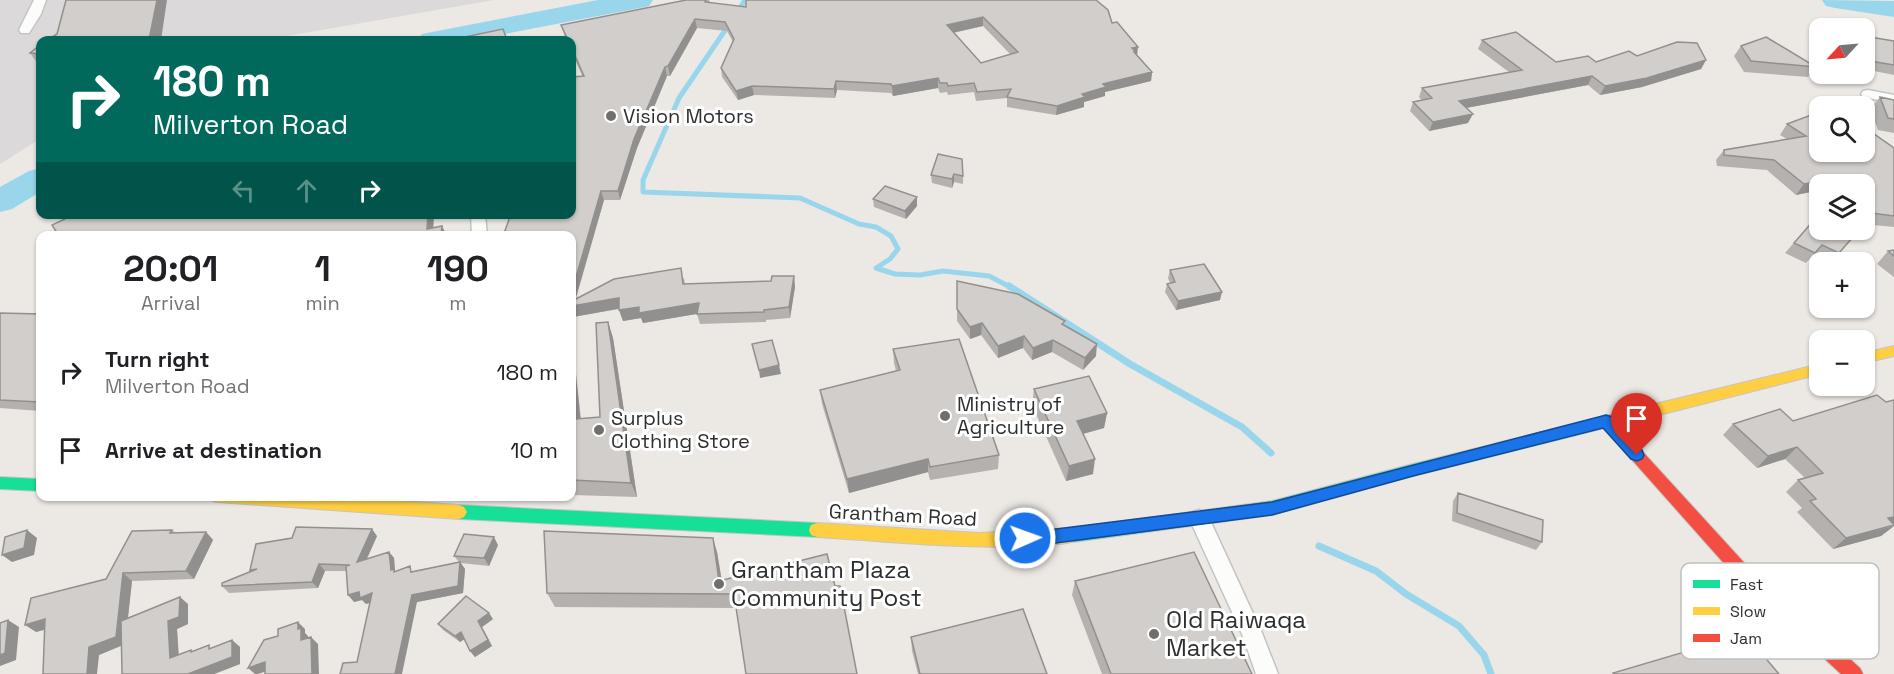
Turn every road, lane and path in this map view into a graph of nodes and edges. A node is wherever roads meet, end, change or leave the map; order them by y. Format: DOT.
graph roads {
  1 [pos="40,0"];
  2 [pos="26,30"];
  3 [pos="1868,94"];
  4 [pos="1894,99"];
  5 [pos="1894,351"];
  6 [pos="1875,355"];
  7 [pos="1809,372"];
  8 [pos="1606,421"];
  9 [pos="0,483"];
  10 [pos="36,485"];
  11 [pos="363,501"];
  12 [pos="479,505"];
  13 [pos="1199,518"];
  14 [pos="1734,563"];
  15 [pos="1835,659"];
  16 [pos="1267,674"];
  17 [pos="1854,674"];
  1 -- 2 [label="street"];
  3 -- 4 [label="street"];
  5 -- 6 [label="main road"];
  7 -- 8 [label="main road, Grantham Road"];
  8 -- 13 [label="main road, Grantham Road"];
  8 -- 14 [label="main road"];
  9 -- 10 [label="main road"];
  11 -- 12 [label="main road, Grantham Road"];
  12 -- 13 [label="main road, Grantham Road"];
  13 -- 16 [label="street"];
  15 -- 17 [label="main road"];
}
